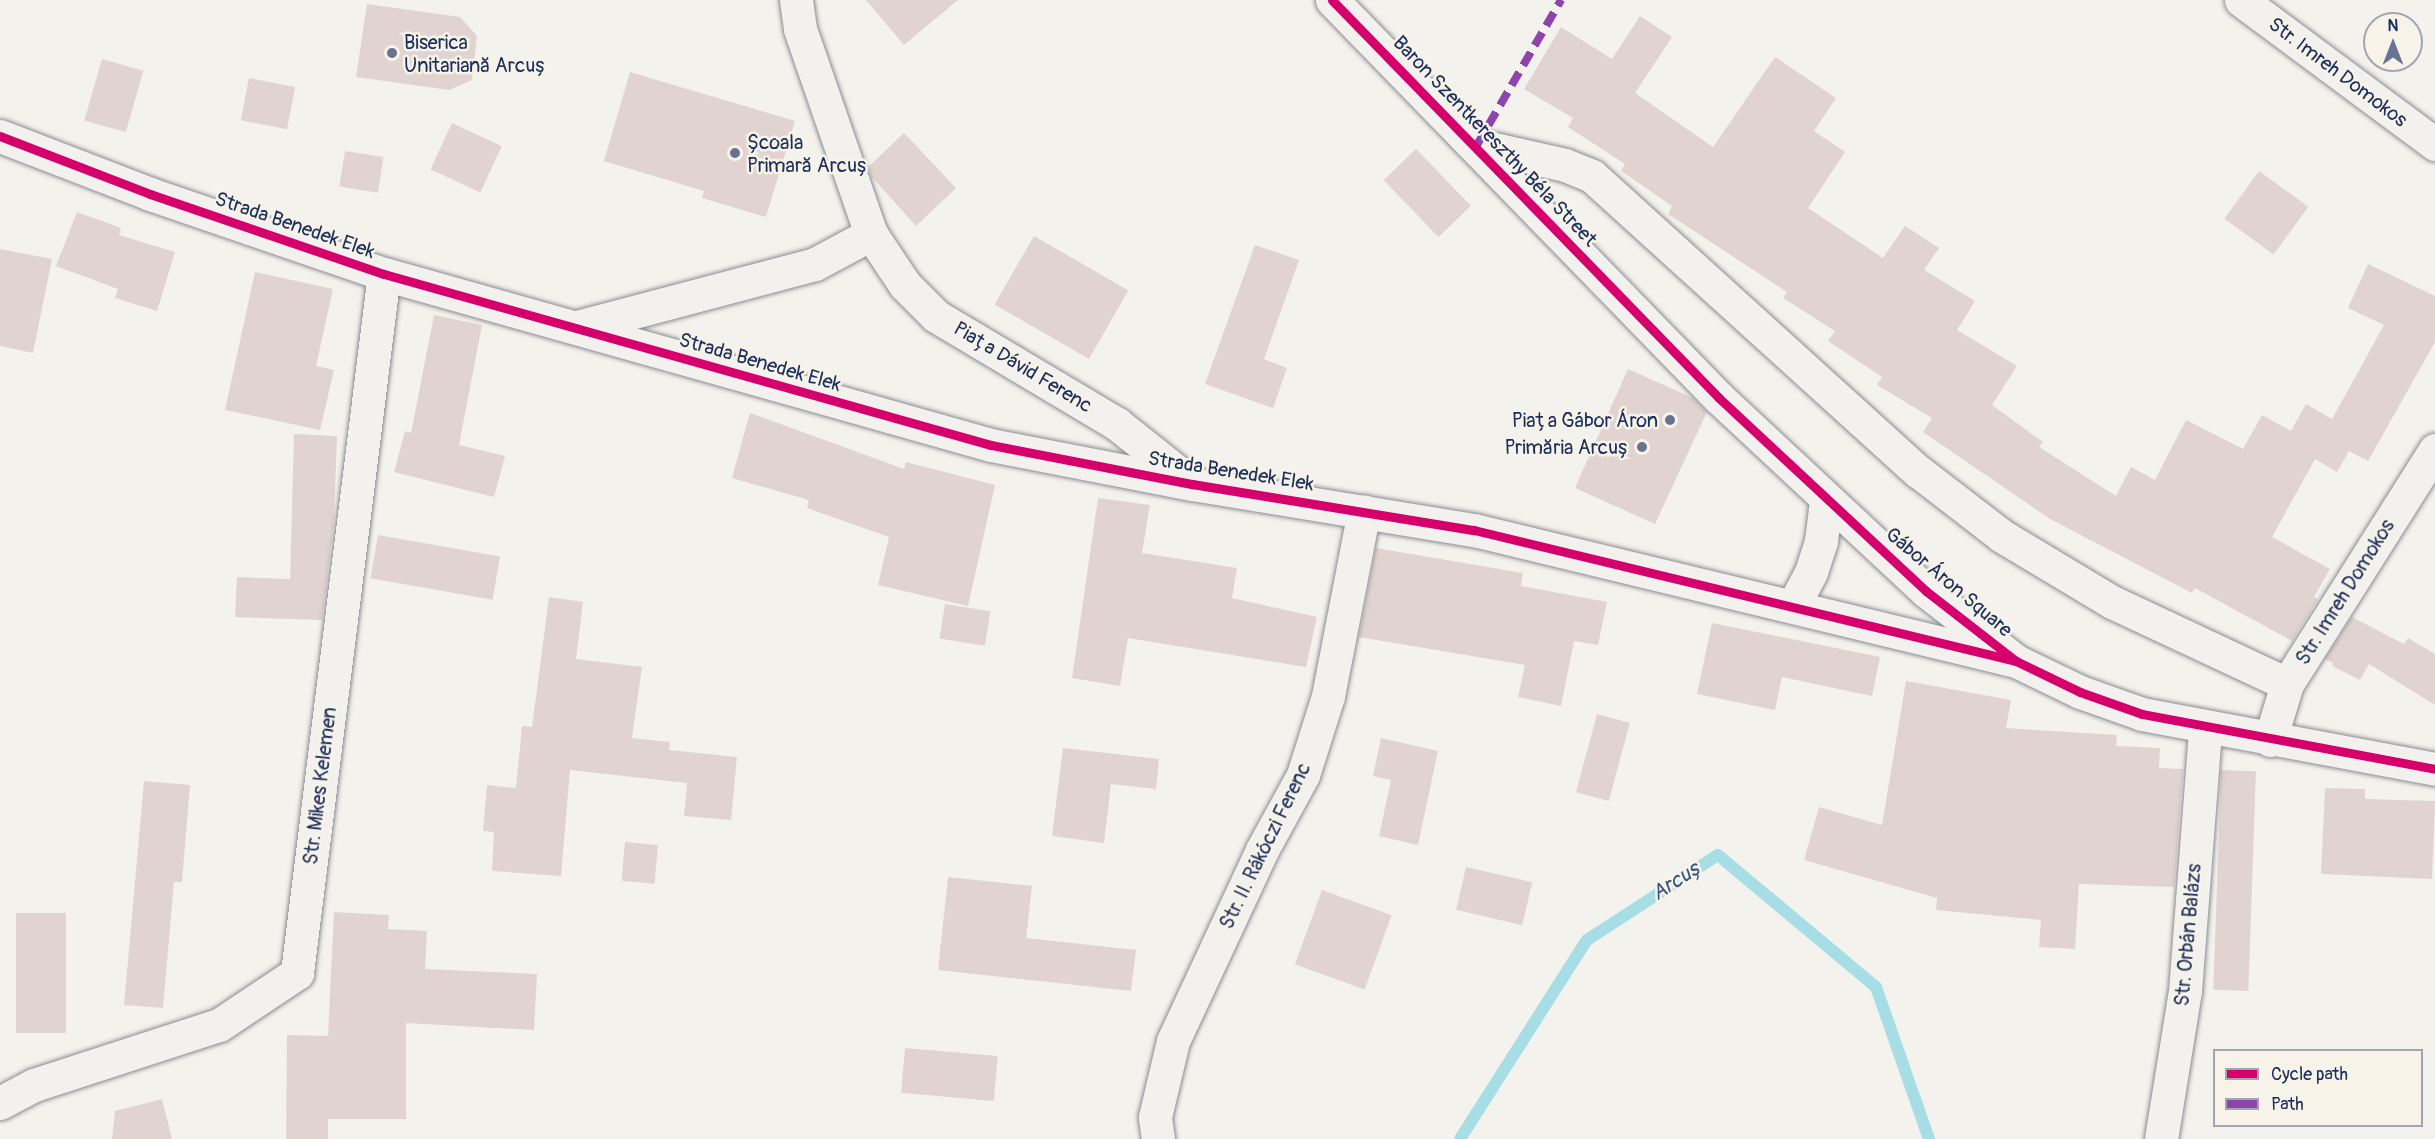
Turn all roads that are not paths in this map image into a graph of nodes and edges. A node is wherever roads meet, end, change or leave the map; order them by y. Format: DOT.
graph roads {
  1 [pos="796,0"];
  2 [pos="1332,0"];
  3 [pos="2241,0"];
  4 [pos="0,136"];
  5 [pos="2435,144"];
  6 [pos="1477,145"];
  7 [pos="871,234"];
  8 [pos="384,274"];
  9 [pos="1632,307"];
  10 [pos="576,327"];
  11 [pos="2435,450"];
  12 [pos="1192,484"];
  13 [pos="1826,501"];
  14 [pos="1364,511"];
  15 [pos="1531,542"];
  16 [pos="1793,606"];
  17 [pos="2016,661"];
  18 [pos="2287,684"];
  19 [pos="2205,729"];
  20 [pos="2270,740"];
  21 [pos="2435,770"];
  22 [pos="0,1103"];
  23 [pos="1158,1139"];
  24 [pos="2161,1139"];
  1 -- 7 [label="street, Piața Dávid Ferenc"];
  2 -- 6 [label="street, Baron Szentkereszthy Béla Street"];
  3 -- 5 [label="street, Str. Imreh Domokos"];
  4 -- 8 [label="street, Strada Benedek Elek"];
  6 -- 9 [label="street, Baron Szentkereszthy Béla Street"];
  6 -- 18 [label="street"];
  7 -- 10 [label="street"];
  7 -- 12 [label="street, Piața Dávid Ferenc"];
  8 -- 10 [label="street, Strada Benedek Elek"];
  8 -- 22 [label="street, Str. Mikes Kelemen"];
  9 -- 13 [label="street, Gábor Áron Square"];
  10 -- 12 [label="street, Strada Benedek Elek"];
  11 -- 18 [label="street, Str. Imreh Domokos"];
  12 -- 14 [label="street, Strada Benedek Elek"];
  13 -- 16 [label="street"];
  13 -- 17 [label="street, Gábor Áron Square"];
  14 -- 15 [label="street, Strada Benedek Elek"];
  14 -- 23 [label="street, Str. II. Rákóczi Ferenc"];
  15 -- 16 [label="street, Gábor Áron Square"];
  16 -- 17 [label="street, Gábor Áron Square"];
  17 -- 19 [label="street"];
  18 -- 20 [label="street, Str. Imreh Domokos"];
  19 -- 20 [label="street"];
  19 -- 24 [label="street, Str. Orbán Balázs"];
  20 -- 21 [label="street"];
}
